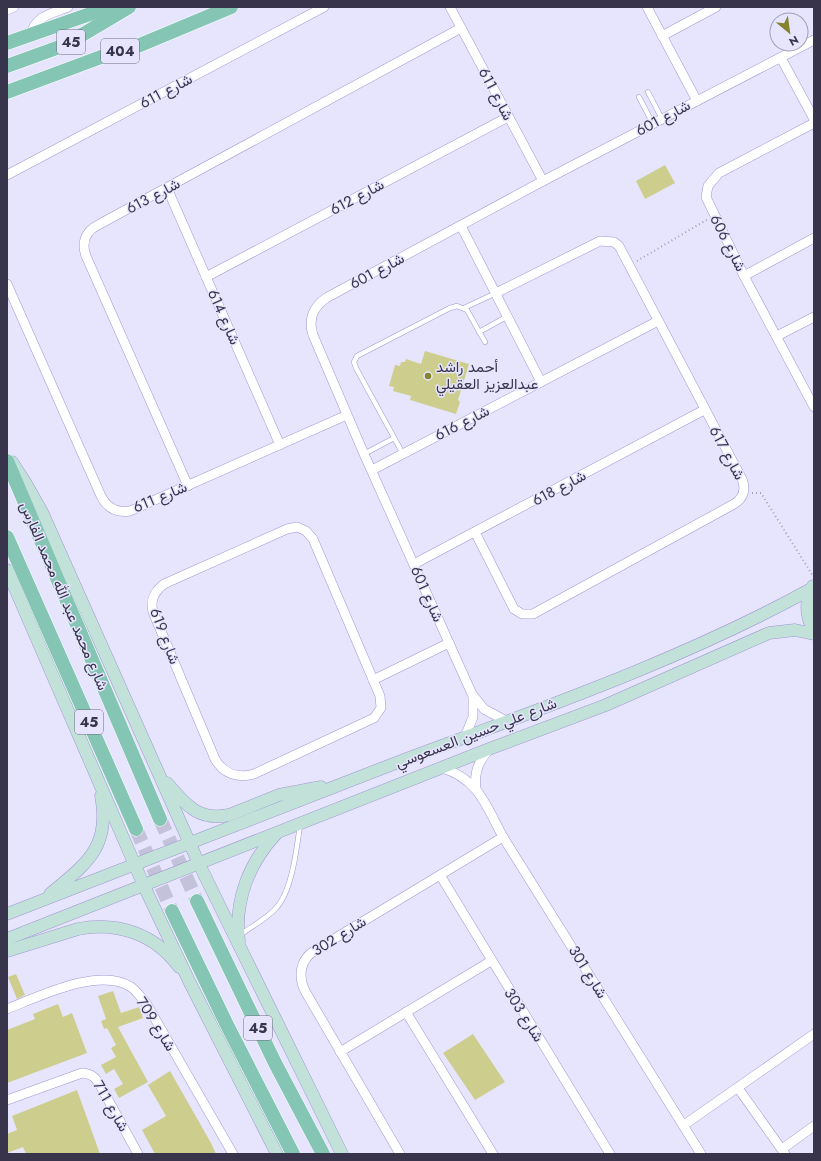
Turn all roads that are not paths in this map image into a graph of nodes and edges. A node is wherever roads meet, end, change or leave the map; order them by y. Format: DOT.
graph roads {
  1 [pos="14,7"];
  2 [pos="68,7"];
  3 [pos="110,7"];
  4 [pos="129,7"];
  5 [pos="231,7"];
  6 [pos="324,7"];
  7 [pos="450,7"];
  8 [pos="647,7"];
  9 [pos="716,7"];
  10 [pos="7,10"];
  11 [pos="461,28"];
  12 [pos="31,35"];
  13 [pos="662,36"];
  14 [pos="814,40"];
  15 [pos="7,43"];
  16 [pos="781,58"];
  17 [pos="7,66"];
  18 [pos="7,92"];
  19 [pos="648,92"];
  20 [pos="639,97"];
  21 [pos="697,100"];
  22 [pos="508,118"];
  23 [pos="662,119"];
  24 [pos="814,120"];
  25 [pos="814,123"];
  26 [pos="653,124"];
  27 [pos="7,175"];
  28 [pos="543,181"];
  29 [pos="167,188"];
  30 [pos="461,226"];
  31 [pos="814,238"];
  32 [pos="744,276"];
  33 [pos="206,277"];
  34 [pos="7,284"];
  35 [pos="496,293"];
  36 [pos="464,308"];
  37 [pos="508,316"];
  38 [pos="814,317"];
  39 [pos="658,321"];
  40 [pos="479,332"];
  41 [pos="777,336"];
  42 [pos="485,342"];
  43 [pos="541,382"];
  44 [pos="814,407"];
  45 [pos="704,410"];
  46 [pos="347,415"];
  47 [pos="394,438"];
  48 [pos="280,445"];
  49 [pos="364,454"];
  50 [pos="403,454"];
  51 [pos="7,456"];
  52 [pos="7,461"];
  53 [pos="372,470"];
  54 [pos="188,486"];
  55 [pos="475,532"];
  56 [pos="7,537"];
  57 [pos="414,564"];
  58 [pos="7,570"];
  59 [pos="813,583"];
  60 [pos="814,630"];
  61 [pos="814,634"];
  62 [pos="449,644"];
  63 [pos="373,680"];
  64 [pos="472,694"];
  65 [pos="506,721"];
  66 [pos="465,737"];
  67 [pos="490,749"];
  68 [pos="442,768"];
  69 [pos="159,774"];
  70 [pos="98,777"];
  71 [pos="334,786"];
  72 [pos="476,788"];
  73 [pos="160,819"];
  74 [pos="300,823"];
  75 [pos="136,829"];
  76 [pos="278,832"];
  77 [pos="503,837"];
  78 [pos="190,844"];
  79 [pos="199,864"];
  80 [pos="135,865"];
  81 [pos="440,875"];
  82 [pos="144,886"];
  83 [pos="43,900"];
  84 [pos="197,901"];
  85 [pos="172,911"];
  86 [pos="7,914"];
  87 [pos="239,936"];
  88 [pos="7,939"];
  89 [pos="240,948"];
  90 [pos="7,951"];
  91 [pos="491,961"];
  92 [pos="190,983"];
  93 [pos="7,1009"];
  94 [pos="406,1012"];
  95 [pos="814,1034"];
  96 [pos="340,1052"];
  97 [pos="738,1088"];
  98 [pos="7,1100"];
  99 [pos="684,1125"];
  100 [pos="814,1126"];
  101 [pos="784,1152"];
  102 [pos="138,1154"];
  103 [pos="233,1154"];
  104 [pos="277,1154"];
  105 [pos="293,1154"];
  106 [pos="323,1154"];
  107 [pos="342,1154"];
  108 [pos="400,1154"];
  109 [pos="493,1154"];
  110 [pos="610,1154"];
  111 [pos="701,1154"];
  1 -- 10 [label="street"];
  2 -- 12 [label="street"];
  3 -- 12 [label="main road"];
  4 -- 17 [label="main road, 45"];
  5 -- 18 [label="main road, 404"];
  6 -- 27 [label="street, شارع 611"];
  7 -- 11 [label="street, شارع 611"];
  8 -- 13 [label="street"];
  9 -- 13 [label="street"];
  11 -- 22 [label="street, شارع 611"];
  11 -- 29 [label="street, شارع 613"];
  12 -- 15 [label="main road"];
  13 -- 21 [label="street"];
  14 -- 16 [label="street, شارع 601"];
  16 -- 21 [label="street, شارع 601"];
  16 -- 24 [label="street"];
  19 -- 23 [label="lane"];
  20 -- 26 [label="lane"];
  21 -- 23 [label="street, شارع 601"];
  22 -- 28 [label="street, شارع 611"];
  22 -- 33 [label="street, شارع 612"];
  23 -- 26 [label="street, شارع 601"];
  25 -- 32 [label="street, شارع 606"];
  26 -- 28 [label="street, شارع 601"];
  28 -- 30 [label="street, شارع 601"];
  29 -- 33 [label="street, شارع 614"];
  29 -- 54 [label="street, شارع 613"];
  30 -- 35 [label="street"];
  30 -- 46 [label="street, شارع 601"];
  31 -- 32 [label="street"];
  32 -- 41 [label="street, شارع 606"];
  33 -- 48 [label="street, شارع 614"];
  34 -- 54 [label="street, شارع 611"];
  35 -- 36 [label="lane"];
  35 -- 37 [label="street"];
  35 -- 39 [label="street, شارع 617"];
  36 -- 40 [label="lane"];
  36 -- 47 [label="lane"];
  37 -- 40 [label="lane"];
  37 -- 43 [label="street"];
  38 -- 41 [label="street"];
  39 -- 43 [label="street, شارع 616"];
  39 -- 45 [label="street, شارع 617"];
  40 -- 42 [label="lane"];
  41 -- 44 [label="street, شارع 606"];
  43 -- 50 [label="street, شارع 616"];
  45 -- 55 [label="street, شارع 618"];
  45 -- 55 [label="street, شارع 617"];
  46 -- 48 [label="street, شارع 611"];
  46 -- 49 [label="street, شارع 601"];
  47 -- 49 [label="lane"];
  47 -- 50 [label="lane"];
  48 -- 54 [label="street, شارع 611"];
  49 -- 53 [label="street, شارع 601"];
  50 -- 53 [label="street, شارع 616"];
  51 -- 69 [label="street"];
  52 -- 73 [label="main road, شارع محمد عبد الله محمد الفارس / 45"];
  53 -- 57 [label="street, شارع 601"];
  55 -- 57 [label="street, شارع 618"];
  56 -- 75 [label="main road, شارع محمد عبد الله محمد الفارس / 45"];
  57 -- 62 [label="street, شارع 601"];
  58 -- 70 [label="street"];
  59 -- 60 [label="street"];
  59 -- 65 [label="street, شارع علي حسين العسعوسي"];
  61 -- 67 [label="street, شارع علي حسين العسعوسي"];
  62 -- 63 [label="street"];
  62 -- 64 [label="street, شارع 601"];
  63 -- 63 [label="street, شارع 619"];
  64 -- 65 [label="street, شارع 601"];
  64 -- 66 [label="street, شارع 601"];
  65 -- 66 [label="street, شارع علي حسين العسعوسي"];
  66 -- 71 [label="street, شارع علي حسين العسعوسي"];
  67 -- 68 [label="street, شارع علي حسين العسعوسي"];
  67 -- 72 [label="street"];
  68 -- 72 [label="street, شارع 301"];
  68 -- 74 [label="street, شارع علي حسين العسعوسي"];
  69 -- 71 [label="street"];
  69 -- 78 [label="street"];
  70 -- 80 [label="street"];
  70 -- 83 [label="street"];
  71 -- 78 [label="street, شارع علي حسين العسعوسي"];
  72 -- 77 [label="street, شارع 301"];
  74 -- 76 [label="street, شارع علي حسين العسعوسي"];
  74 -- 87 [label="lane"];
  76 -- 79 [label="street, شارع علي حسين العسعوسي"];
  76 -- 87 [label="street"];
  77 -- 81 [label="street, شارع 302"];
  77 -- 99 [label="street, شارع 301"];
  78 -- 79 [label="street"];
  78 -- 80 [label="street, شارع علي حسين العسعوسي"];
  79 -- 82 [label="street, شارع علي حسين العسعوسي"];
  79 -- 89 [label="street"];
  80 -- 82 [label="street"];
  80 -- 83 [label="street, شارع علي حسين العسعوسي"];
  81 -- 91 [label="street, شارع 303"];
  81 -- 96 [label="street, شارع 302"];
  82 -- 88 [label="street, شارع علي حسين العسعوسي"];
  82 -- 92 [label="street"];
  83 -- 86 [label="street, شارع علي حسين العسعوسي"];
  84 -- 106 [label="main road, 45"];
  85 -- 105 [label="main road, 45"];
  87 -- 89 [label="street"];
  89 -- 107 [label="street"];
  90 -- 92 [label="street"];
  91 -- 94 [label="street"];
  91 -- 110 [label="street, شارع 303"];
  92 -- 104 [label="street"];
  93 -- 103 [label="street, شارع 709"];
  94 -- 96 [label="street"];
  94 -- 109 [label="street"];
  95 -- 97 [label="street"];
  96 -- 108 [label="street, شارع 302"];
  97 -- 99 [label="street"];
  97 -- 101 [label="street"];
  98 -- 102 [label="street, شارع 711"];
  99 -- 111 [label="street, شارع 301"];
  100 -- 101 [label="street"];
}
